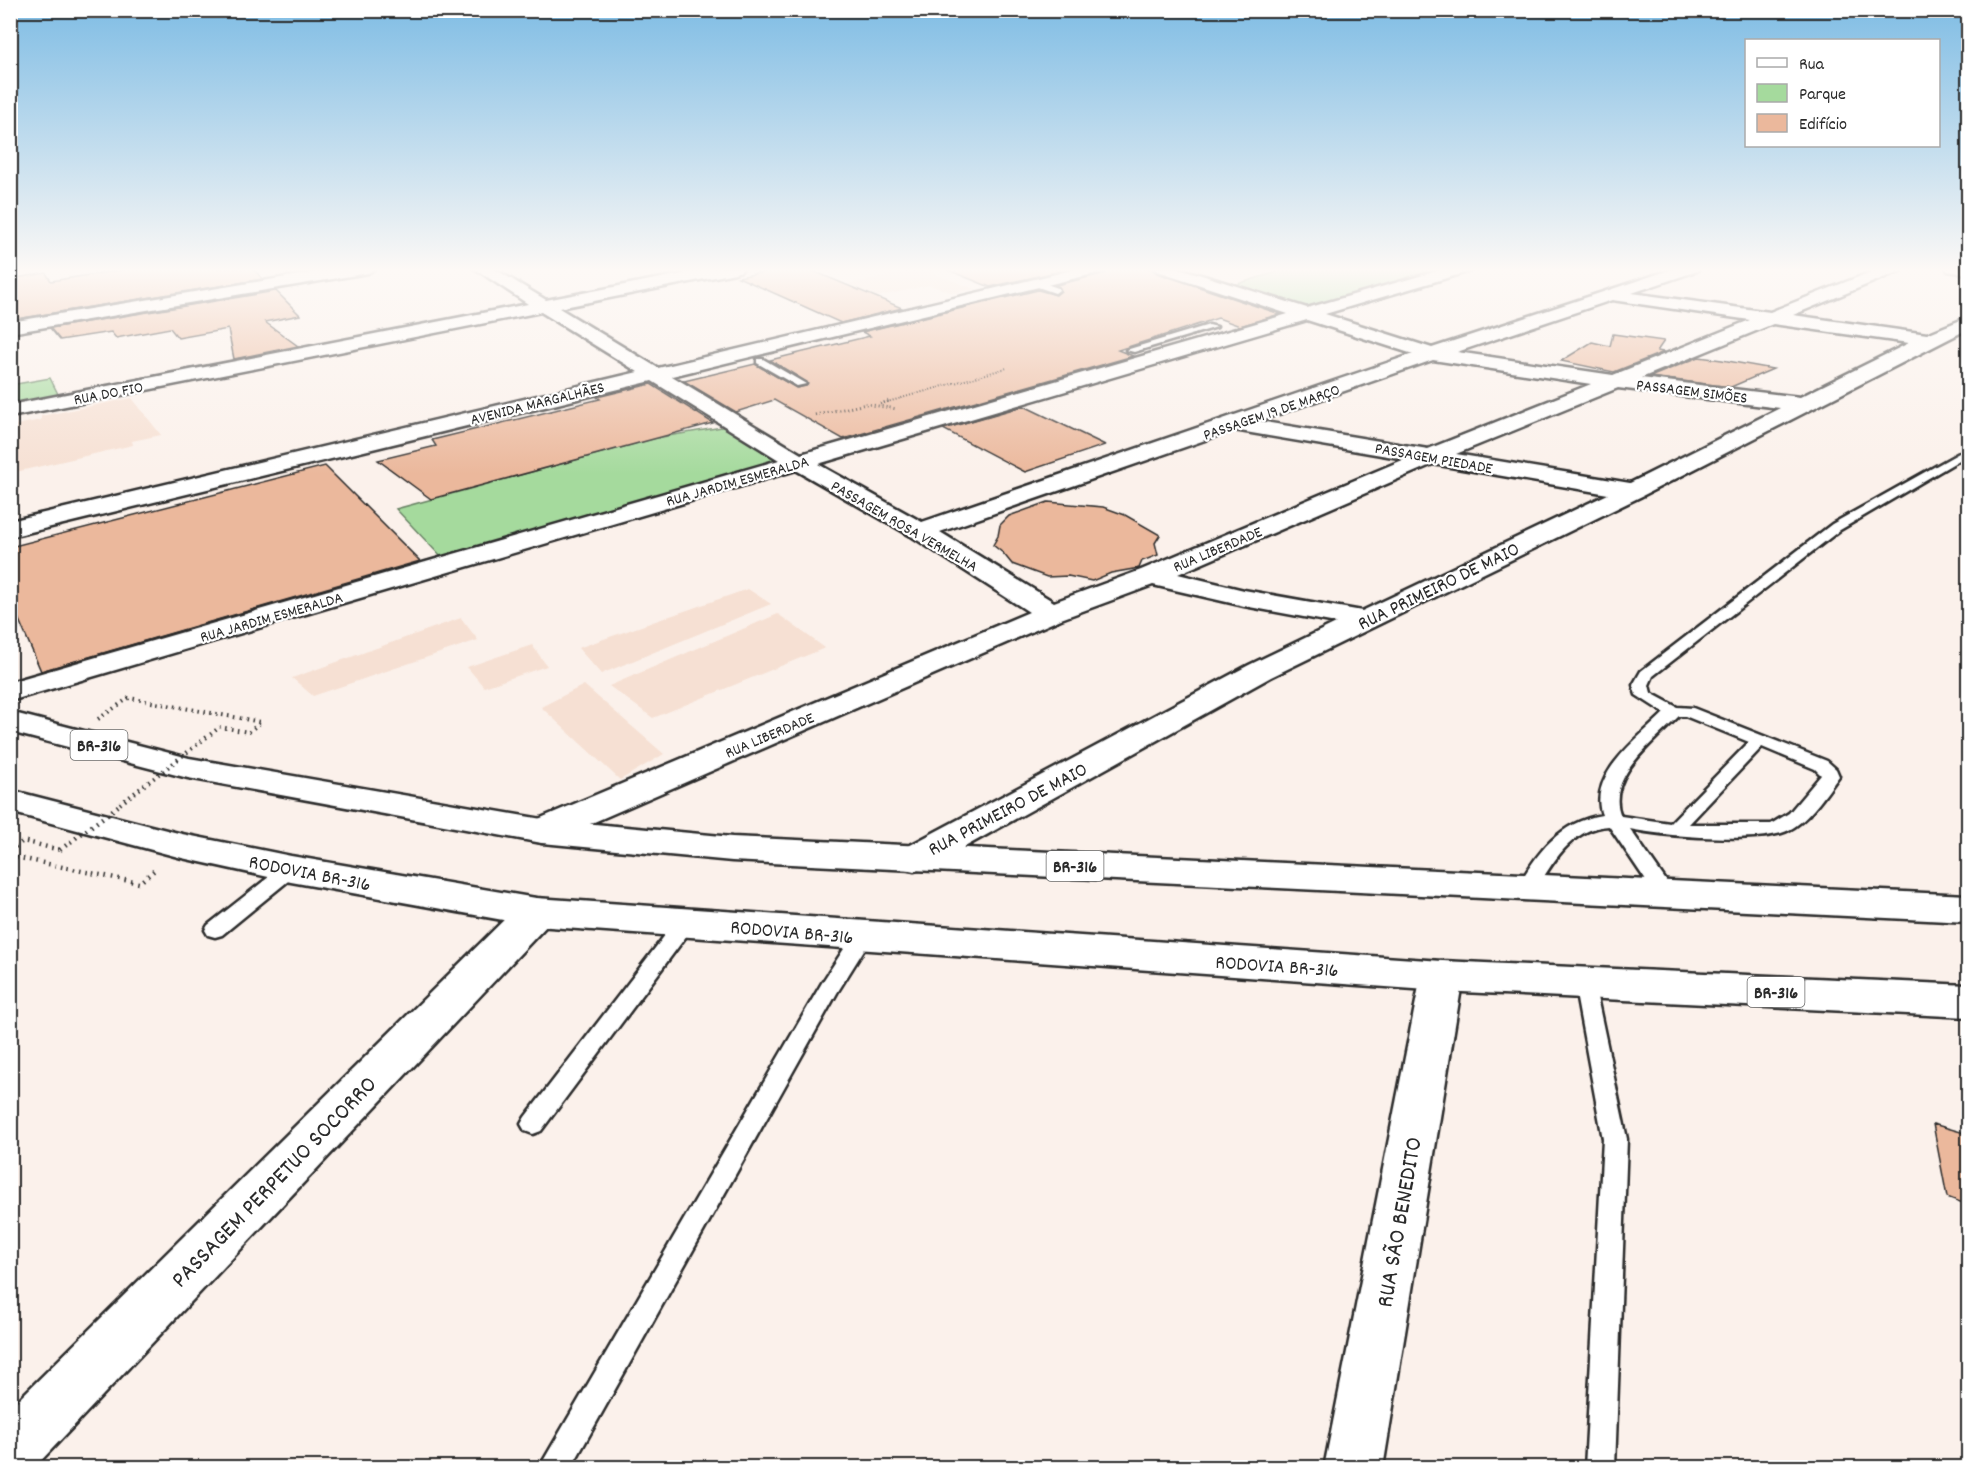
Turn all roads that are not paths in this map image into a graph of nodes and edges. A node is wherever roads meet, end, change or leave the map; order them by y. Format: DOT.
graph roads {
  1 [pos="386,337"];
  2 [pos="595,337"];
  3 [pos="810,337"];
  4 [pos="1177,337"];
  5 [pos="1225,337"];
  6 [pos="1378,337"];
  7 [pos="1485,337"];
  8 [pos="1723,337"];
  9 [pos="1926,337"];
  10 [pos="1934,338"];
  11 [pos="1968,340"];
  12 [pos="1131,350"];
  13 [pos="1432,354"];
  14 [pos="760,361"];
  15 [pos="656,374"];
  16 [pos="1613,381"];
  17 [pos="801,384"];
  18 [pos="1802,404"];
  19 [pos="10,411"];
  20 [pos="1235,424"];
  21 [pos="1968,451"];
  22 [pos="1432,456"];
  23 [pos="798,462"];
  24 [pos="1632,490"];
  25 [pos="10,529"];
  26 [pos="920,531"];
  27 [pos="1150,576"];
  28 [pos="1052,613"];
  29 [pos="1366,620"];
  30 [pos="10,692"];
  31 [pos="1674,712"];
  32 [pos="10,722"];
  33 [pos="1759,741"];
  34 [pos="10,801"];
  35 [pos="1615,821"];
  36 [pos="1674,829"];
  37 [pos="542,831"];
  38 [pos="914,859"];
  39 [pos="291,869"];
  40 [pos="1527,888"];
  41 [pos="1666,895"];
  42 [pos="1968,909"];
  43 [pos="536,912"];
  44 [pos="686,922"];
  45 [pos="215,930"];
  46 [pos="862,937"];
  47 [pos="1442,976"];
  48 [pos="1584,983"];
  49 [pos="1968,1001"];
  50 [pos="533,1124"];
  51 [pos="10,1450"];
  52 [pos="554,1467"];
  53 [pos="1353,1467"];
  54 [pos="1600,1467"];
  1 -- 19 [label="main road, RUA DO FIO"];
  2 -- 15 [label="main road, PASSAGEM ROSA VERMELHA"];
  3 -- 15 [label="main road, AVENIDA MARGALHÃES"];
  4 -- 12 [label="lane"];
  5 -- 23 [label="main road, RUA JARDIM ESMERALDA"];
  6 -- 13 [label="main road, PASSAGEM SIMÕES"];
  7 -- 13 [label="main road, PASSAGEM 19 DE MARÇO"];
  8 -- 16 [label="main road, RUA LIBERDADE"];
  9 -- 10 [label="main road"];
  10 -- 11 [label="main road"];
  10 -- 18 [label="main road, RUA PRIMEIRO DE MAIO"];
  13 -- 16 [label="main road, PASSAGEM SIMÕES"];
  13 -- 20 [label="main road, PASSAGEM 19 DE MARÇO"];
  14 -- 17 [label="lane"];
  15 -- 23 [label="main road, PASSAGEM ROSA VERMELHA"];
  15 -- 25 [label="main road, AVENIDA MARGALHÃES"];
  16 -- 18 [label="main road, PASSAGEM SIMÕES"];
  16 -- 22 [label="main road, RUA LIBERDADE"];
  18 -- 24 [label="main road, RUA PRIMEIRO DE MAIO"];
  20 -- 22 [label="main road, PASSAGEM PIEDADE"];
  20 -- 26 [label="main road, PASSAGEM 19 DE MARÇO"];
  21 -- 31 [label="lane"];
  22 -- 24 [label="main road, PASSAGEM PIEDADE"];
  22 -- 27 [label="main road, RUA LIBERDADE"];
  23 -- 26 [label="main road, PASSAGEM ROSA VERMELHA"];
  23 -- 30 [label="main road, RUA JARDIM ESMERALDA"];
  24 -- 29 [label="main road, RUA PRIMEIRO DE MAIO"];
  26 -- 28 [label="main road, PASSAGEM ROSA VERMELHA"];
  27 -- 28 [label="main road, RUA LIBERDADE"];
  27 -- 29 [label="main road"];
  28 -- 37 [label="main road, RUA LIBERDADE"];
  29 -- 38 [label="main road, RUA PRIMEIRO DE MAIO"];
  31 -- 33 [label="lane"];
  31 -- 35 [label="lane"];
  32 -- 37 [label="main road, BR-316"];
  33 -- 36 [label="lane"];
  33 -- 36 [label="lane"];
  34 -- 39 [label="main road, RODOVIA BR-316 / BR-316"];
  35 -- 36 [label="lane"];
  35 -- 40 [label="lane"];
  35 -- 41 [label="lane"];
  37 -- 38 [label="main road, BR-316"];
  38 -- 40 [label="main road, BR-316"];
  39 -- 43 [label="main road, RODOVIA BR-316 / BR-316"];
  39 -- 45 [label="lane"];
  40 -- 41 [label="main road, BR-316"];
  41 -- 42 [label="main road, BR-316"];
  43 -- 44 [label="main road, RODOVIA BR-316 / BR-316"];
  43 -- 51 [label="main road, PASSAGEM PERPETUO SOCORRO"];
  44 -- 46 [label="main road, RODOVIA BR-316 / BR-316"];
  44 -- 50 [label="lane"];
  46 -- 47 [label="main road, RODOVIA BR-316 / BR-316"];
  46 -- 52 [label="lane"];
  47 -- 48 [label="main road, RODOVIA BR-316 / BR-316"];
  47 -- 53 [label="main road, RUA SÃO BENEDITO"];
  48 -- 49 [label="main road, BR-316"];
  48 -- 54 [label="lane"];
}
